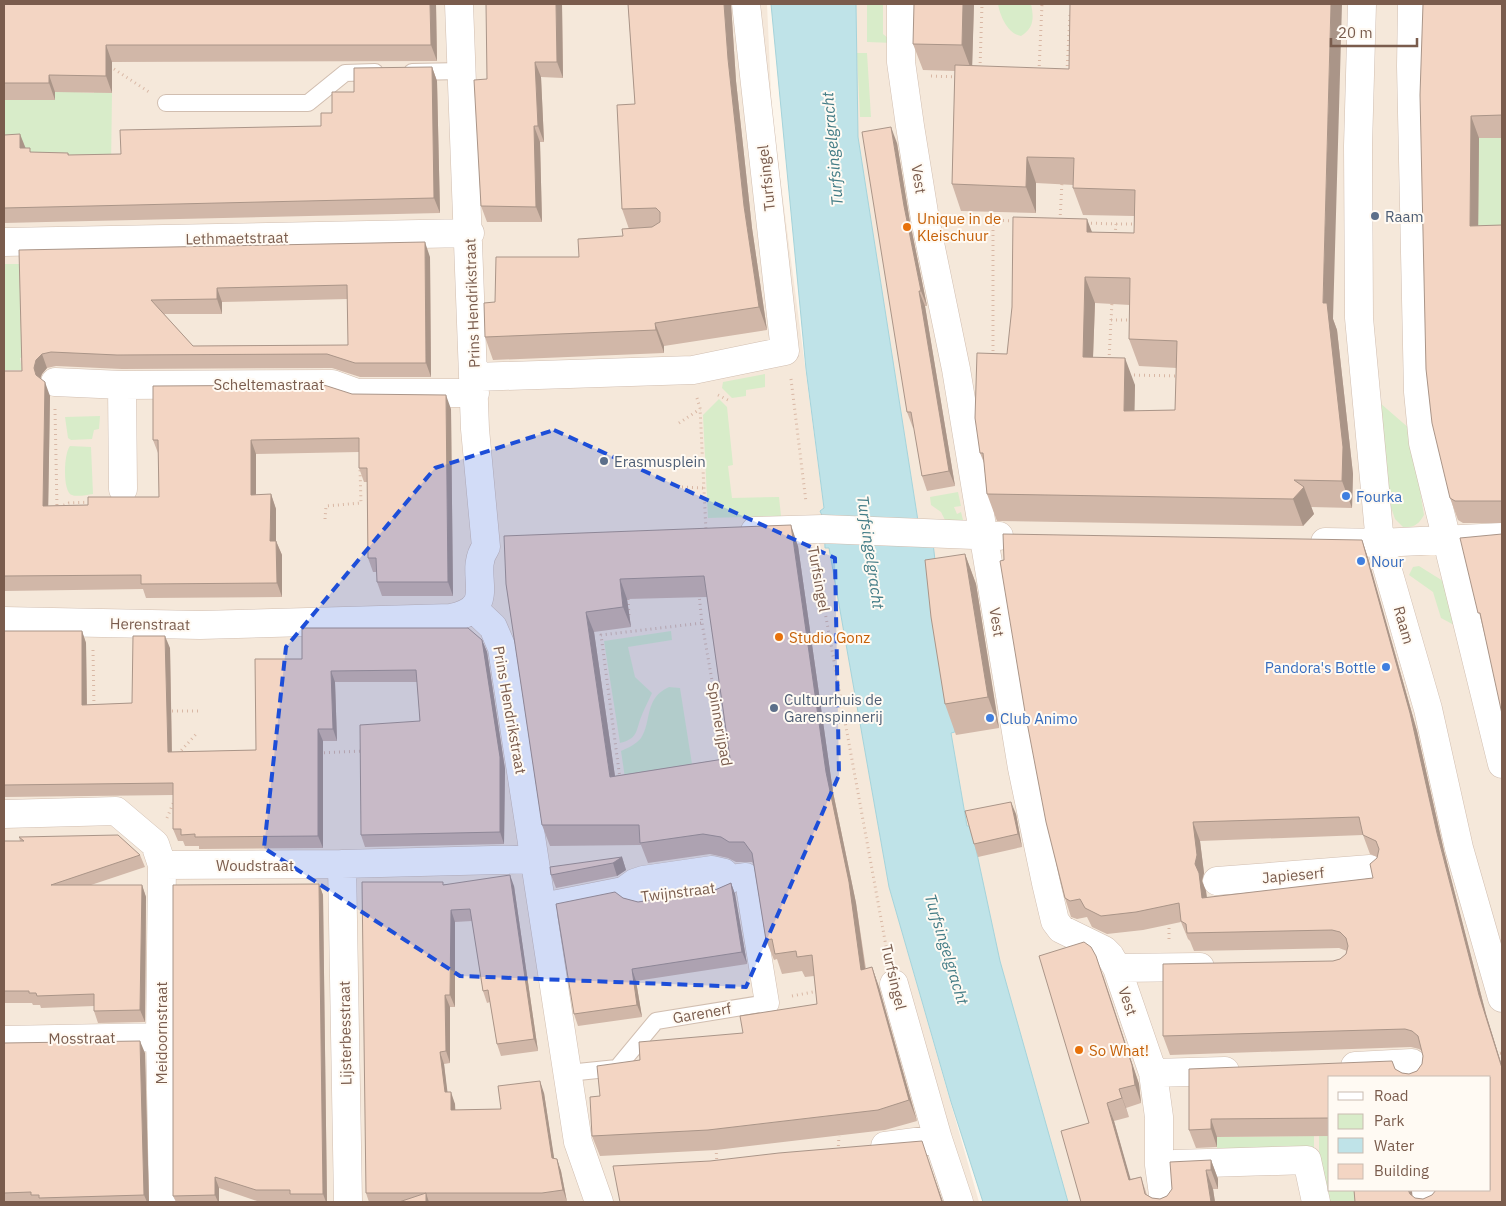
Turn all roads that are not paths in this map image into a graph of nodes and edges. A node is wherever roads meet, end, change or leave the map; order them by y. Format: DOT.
graph roads {
  1 [pos="459,4"];
  2 [pos="746,4"];
  3 [pos="901,4"];
  4 [pos="1362,4"];
  5 [pos="1412,4"];
  6 [pos="462,71"];
  7 [pos="166,103"];
  8 [pos="470,233"];
  9 [pos="4,242"];
  10 [pos="55,382"];
  11 [pos="122,385"];
  12 [pos="474,385"];
  13 [pos="123,489"];
  14 [pos="706,532"];
  15 [pos="983,536"];
  16 [pos="1023,536"];
  17 [pos="1502,537"];
  18 [pos="1446,540"];
  19 [pos="1301,542"];
  20 [pos="1380,543"];
  21 [pos="474,609"];
  22 [pos="4,622"];
  23 [pos="1502,764"];
  24 [pos="4,814"];
  25 [pos="158,854"];
  26 [pos="534,859"];
  27 [pos="342,864"];
  28 [pos="1370,868"];
  29 [pos="1217,881"];
  30 [pos="542,906"];
  31 [pos="1222,966"];
  32 [pos="1117,968"];
  33 [pos="894,984"];
  34 [pos="1502,998"];
  35 [pos="776,1000"];
  36 [pos="160,1037"];
  37 [pos="4,1040"];
  38 [pos="1327,1067"];
  39 [pos="1250,1070"];
  40 [pos="1413,1070"];
  41 [pos="568,1073"];
  42 [pos="1153,1073"];
  43 [pos="938,1139"];
  44 [pos="838,1144"];
  45 [pos="1159,1165"];
  46 [pos="617,1171"];
  47 [pos="587,1173"];
  48 [pos="163,1202"];
  49 [pos="348,1202"];
  50 [pos="599,1202"];
  51 [pos="959,1202"];
  52 [pos="1164,1202"];
  53 [pos="1316,1202"];
  1 -- 6 [label="street, Prins Hendrikstraat"];
  2 -- 12 [label="street, Turfsingel"];
  3 -- 15 [label="street, Vest"];
  4 -- 20 [label="street, Raam"];
  5 -- 18 [label="street"];
  6 -- 7 [label="lane"];
  6 -- 8 [label="street, Prins Hendrikstraat"];
  8 -- 9 [label="street, Lethmaetstraat"];
  8 -- 12 [label="street, Prins Hendrikstraat"];
  10 -- 11 [label="street, Scheltemastraat"];
  11 -- 12 [label="street, Scheltemastraat"];
  11 -- 13 [label="street"];
  12 -- 21 [label="street, Prins Hendrikstraat"];
  14 -- 15 [label="street"];
  15 -- 16 [label="street"];
  15 -- 32 [label="street, Vest"];
  17 -- 18 [label="street"];
  18 -- 20 [label="street"];
  18 -- 23 [label="street"];
  19 -- 20 [label="street"];
  20 -- 34 [label="street, Raam"];
  21 -- 22 [label="street, Herenstraat"];
  21 -- 26 [label="street, Prins Hendrikstraat"];
  24 -- 25 [label="street"];
  25 -- 27 [label="street, Woudstraat"];
  25 -- 36 [label="street, Meidoornstraat"];
  26 -- 27 [label="street, Woudstraat"];
  26 -- 30 [label="street, Prins Hendrikstraat"];
  27 -- 49 [label="street, Lijsterbesstraat"];
  28 -- 29 [label="street, Japieserf"];
  30 -- 35 [label="street, Twijnstraat"];
  30 -- 41 [label="street, Prins Hendrikstraat"];
  31 -- 32 [label="street"];
  32 -- 42 [label="street, Vest"];
  33 -- 43 [label="street, Turfsingel"];
  35 -- 41 [label="lane, Garenerf"];
  36 -- 37 [label="street, Mosstraat"];
  36 -- 48 [label="street, Meidoornstraat"];
  38 -- 40 [label="street"];
  39 -- 42 [label="street"];
  41 -- 47 [label="street, Prins Hendrikstraat"];
  42 -- 45 [label="street, Vest"];
  43 -- 44 [label="street"];
  43 -- 51 [label="street, Turfsingel"];
  45 -- 52 [label="street, Vest"];
  45 -- 53 [label="street"];
  46 -- 47 [label="street"];
  47 -- 50 [label="street, Prins Hendrikstraat"];
}
